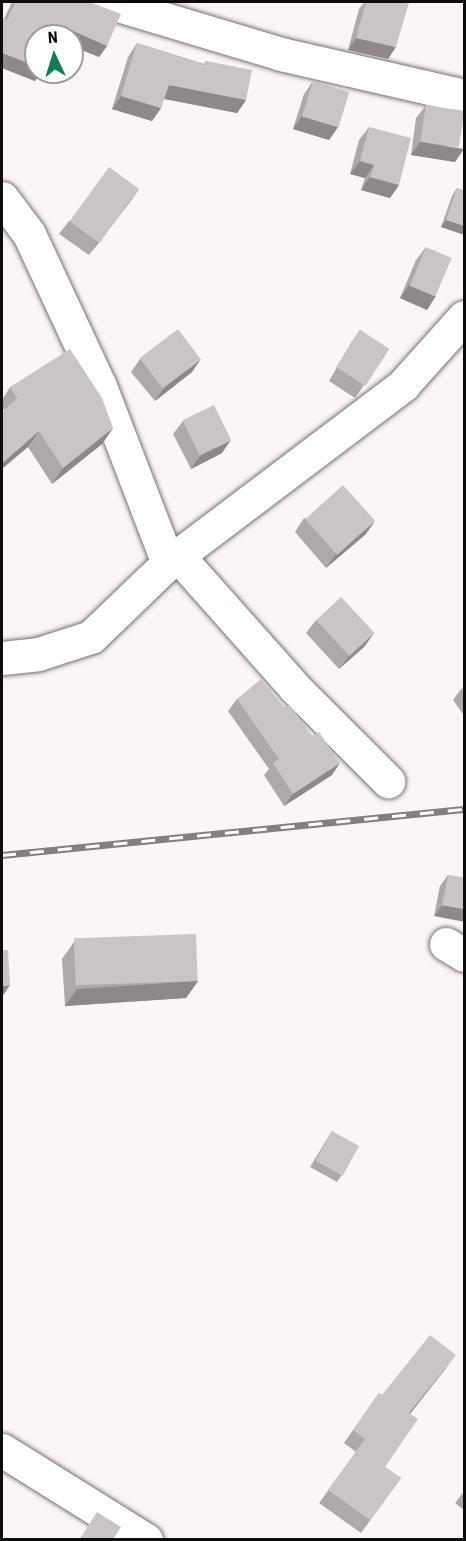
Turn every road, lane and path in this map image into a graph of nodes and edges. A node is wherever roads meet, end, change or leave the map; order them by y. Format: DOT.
graph roads {
  1 [pos="108,2"];
  2 [pos="465,96"];
  3 [pos="2,198"];
  4 [pos="465,317"];
  5 [pos="173,559"];
  6 [pos="2,658"];
  7 [pos="388,781"];
  8 [pos="2,1450"];
  9 [pos="146,1539"];
  1 -- 2 [label="street"];
  3 -- 5 [label="street"];
  4 -- 5 [label="street"];
  5 -- 6 [label="street"];
  5 -- 7 [label="street"];
  8 -- 9 [label="street"];
}
